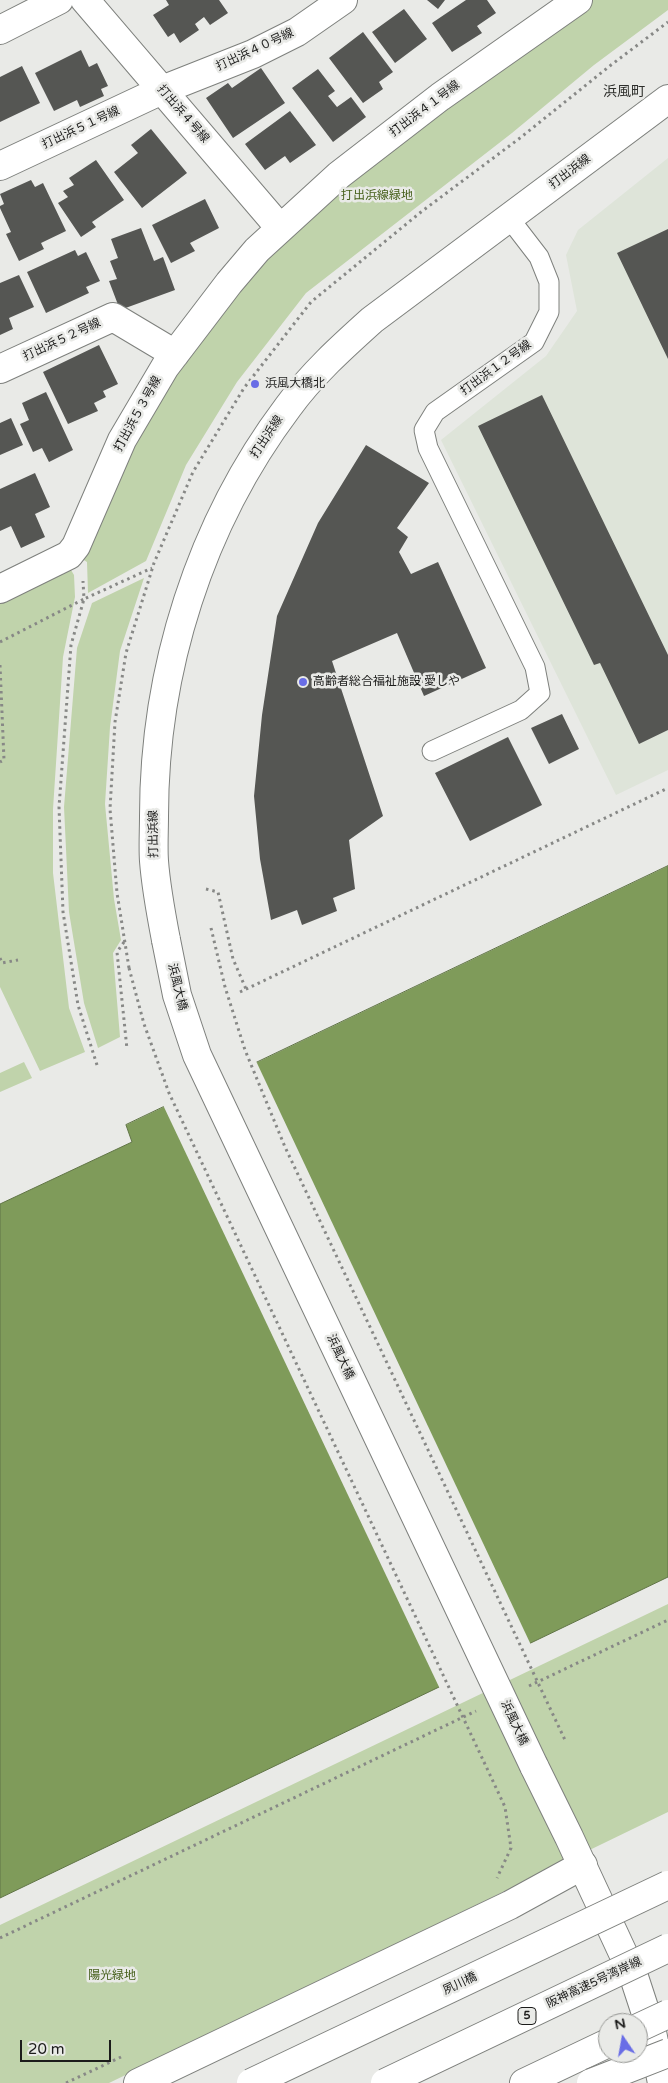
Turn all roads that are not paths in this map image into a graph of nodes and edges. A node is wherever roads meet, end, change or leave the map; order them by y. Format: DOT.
graph roads {
  1 [pos="60,0"];
  2 [pos="85,0"];
  3 [pos="343,0"];
  4 [pos="578,0"];
  5 [pos="0,30"];
  6 [pos="162,90"];
  7 [pos="668,99"];
  8 [pos="0,166"];
  9 [pos="509,218"];
  10 [pos="280,228"];
  11 [pos="175,354"];
  12 [pos="0,369"];
  13 [pos="0,589"];
  14 [pos="432,751"];
  15 [pos="166,940"];
  16 [pos="583,1865"];
  17 [pos="668,1886"];
  18 [pos="668,1948"];
  19 [pos="668,2014"];
  20 [pos="648,2023"];
  21 [pos="598,2048"];
  22 [pos="668,2053"];
  23 [pos="138,2083"];
  24 [pos="251,2083"];
  25 [pos="385,2083"];
  26 [pos="524,2083"];
  27 [pos="591,2083"];
  28 [pos="662,2083"];
  1 -- 5 [label="main road"];
  2 -- 6 [label="main road, 打出浜４号線"];
  3 -- 6 [label="main road, 打出浜４０号線"];
  4 -- 10 [label="main road, 打出浜４１号線"];
  6 -- 8 [label="main road, 打出浜５１号線"];
  6 -- 10 [label="main road, 打出浜４号線"];
  7 -- 9 [label="main road, 打出浜線"];
  9 -- 14 [label="lane, 打出浜１２号線"];
  9 -- 15 [label="main road, 打出浜線"];
  10 -- 11 [label="main road, 打出浜５３号線"];
  11 -- 12 [label="main road, 打出浜５２号線"];
  11 -- 13 [label="main road, 打出浜５３号線"];
  15 -- 16 [label="main road, 浜風大橋, bridge"];
  16 -- 23 [label="main road"];
  16 -- 28 [label="main road, 浜風大橋"];
  17 -- 24 [label="main road, 夙川橋, bridge"];
  18 -- 25 [label="main road, 阪神高速5号湾岸線 / 5, bridge"];
  19 -- 20 [label="main road, bridge"];
  21 -- 26 [label="main road"];
  22 -- 27 [label="main road, bridge"];
}
